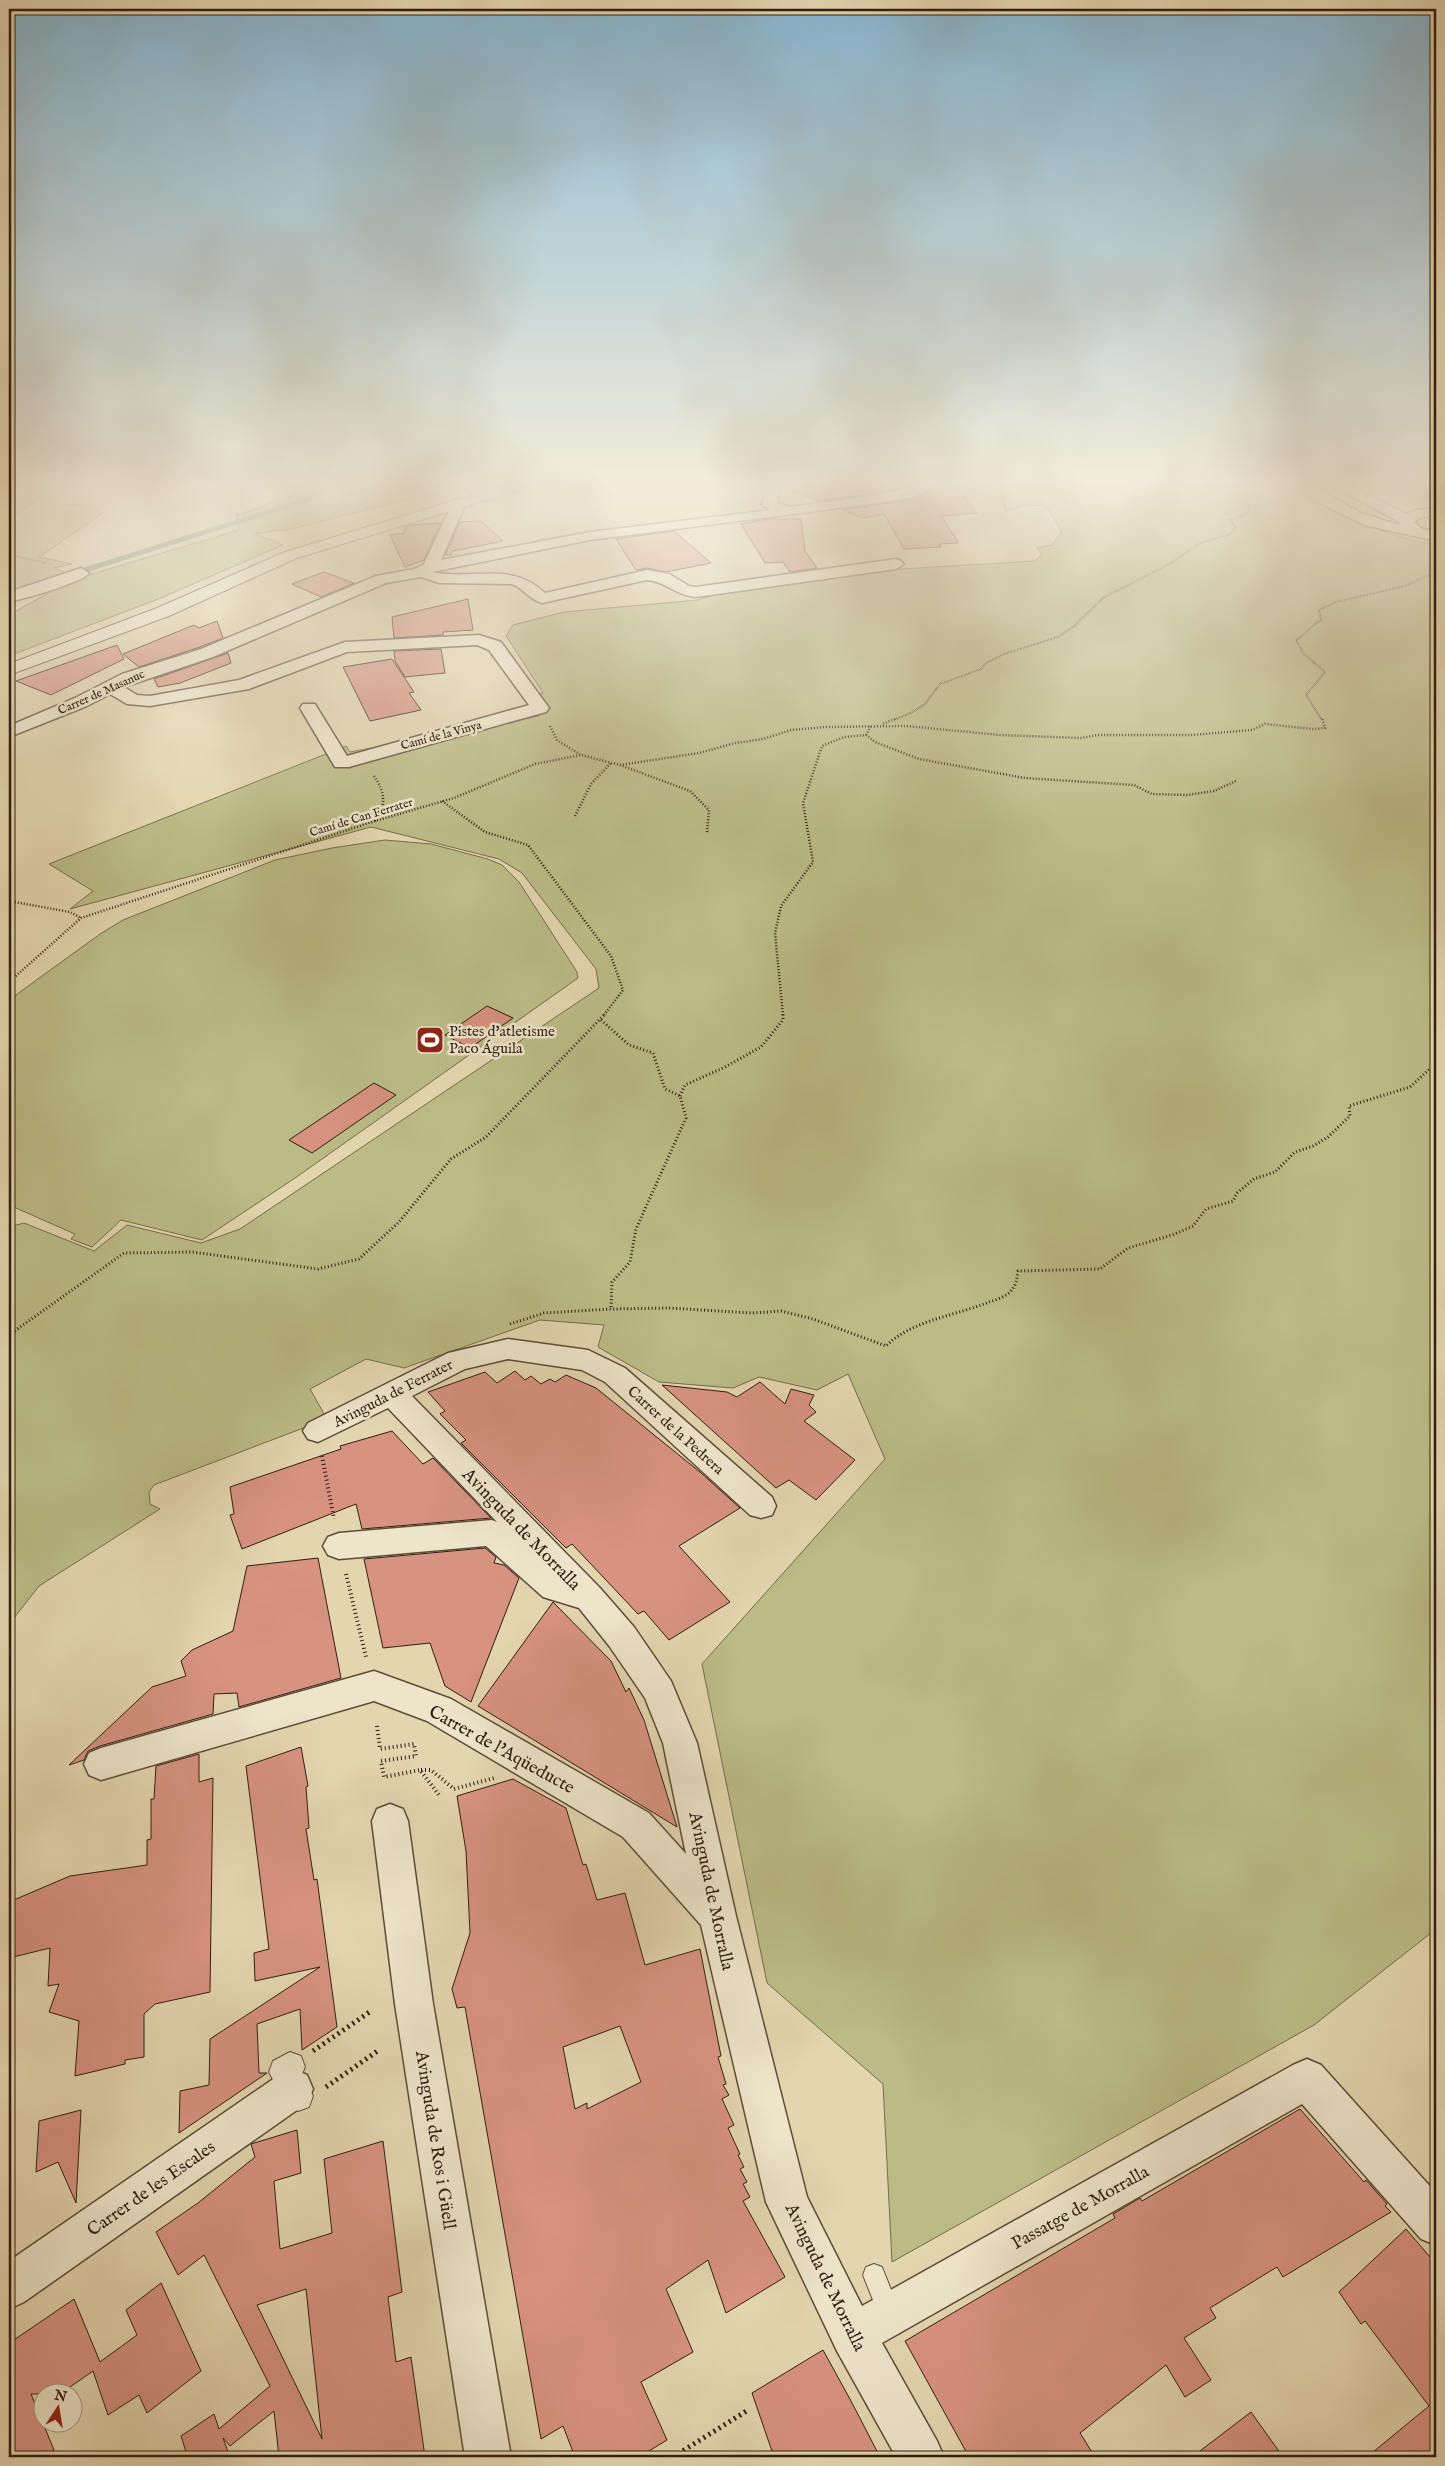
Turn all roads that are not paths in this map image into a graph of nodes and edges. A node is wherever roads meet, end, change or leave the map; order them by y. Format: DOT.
graph roads {
  1 [pos="25,601"];
  2 [pos="167,601"];
  3 [pos="188,601"];
  4 [pos="330,601"];
  5 [pos="9,610"];
  6 [pos="9,661"];
  7 [pos="9,670"];
  8 [pos="111,687"];
  9 [pos="309,708"];
  10 [pos="9,732"];
  11 [pos="588,1360"];
  12 [pos="391,1394"];
  13 [pos="318,1431"];
  14 [pos="761,1506"];
  15 [pos="339,1546"];
  16 [pos="588,1597"];
  17 [pos="101,1764"];
  18 [pos="390,1821"];
  19 [pos="717,1916"];
  20 [pos="296,2085"];
  21 [pos="1436,2224"];
  22 [pos="874,2275"];
  23 [pos="9,2287"];
  24 [pos="890,2314"];
  25 [pos="853,2335"];
  26 [pos="488,2457"];
  27 [pos="921,2457"];
  1 -- 5 [label="street"];
  2 -- 6 [label="street"];
  3 -- 7 [label="street"];
  4 -- 8 [label="street, Carrer de Masanuc"];
  8 -- 9 [label="street, Camí de la Vinya"];
  8 -- 10 [label="street, Carrer de Masanuc"];
  11 -- 12 [label="street, Avinguda de Ferrater"];
  11 -- 14 [label="street, Carrer de la Pedrera"];
  12 -- 13 [label="street, Avinguda de Ferrater"];
  12 -- 16 [label="street, Avinguda de Morralla"];
  15 -- 16 [label="street"];
  16 -- 19 [label="street, Avinguda de Morralla"];
  17 -- 19 [label="street, Carrer de l'Aqüeducte"];
  18 -- 26 [label="street, Avinguda de Ros i Güell"];
  19 -- 25 [label="street, Avinguda de Morralla"];
  20 -- 23 [label="street, Carrer de les Escales"];
  21 -- 24 [label="street, Passatge de Morralla"];
  22 -- 24 [label="lane"];
  24 -- 25 [label="street, Passatge de Morralla"];
  25 -- 27 [label="street, Avinguda de Morralla"];
}
